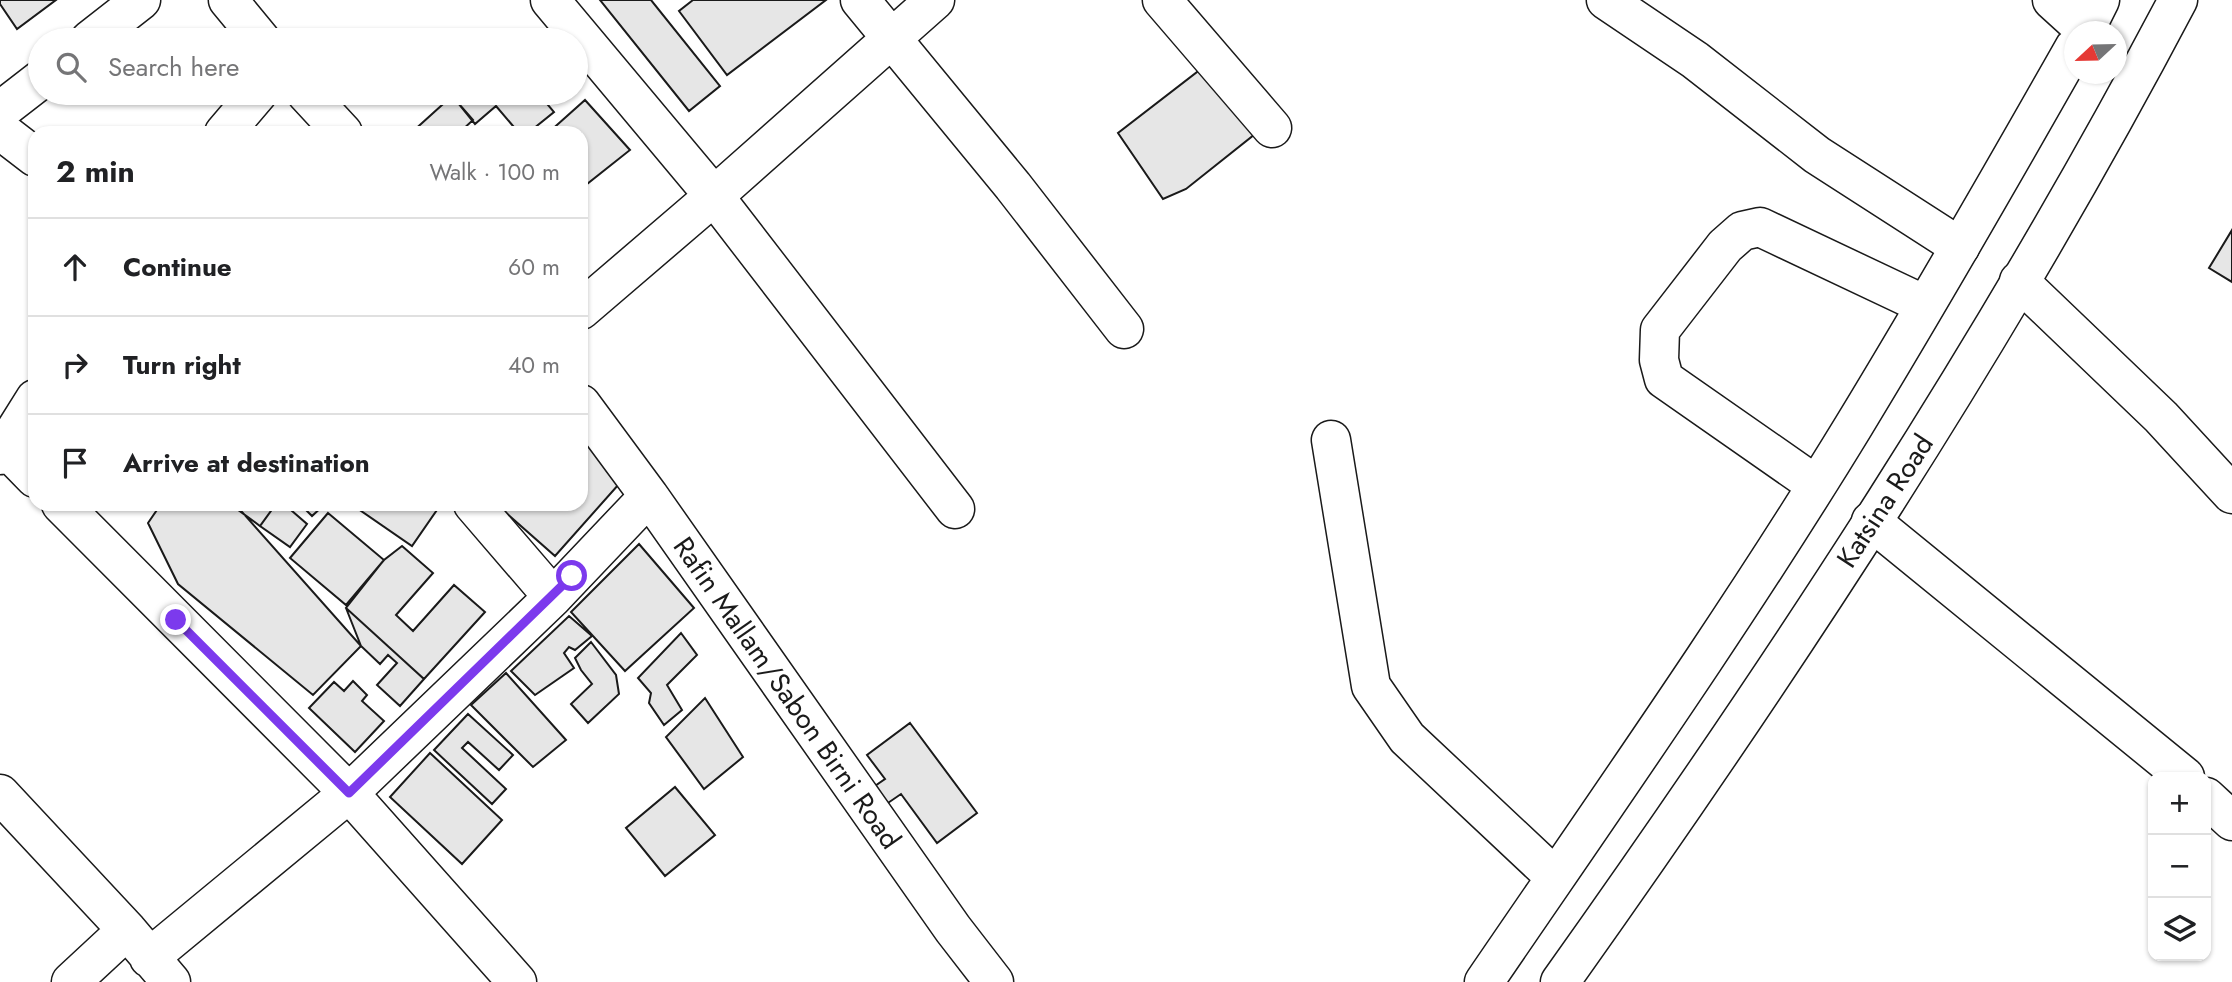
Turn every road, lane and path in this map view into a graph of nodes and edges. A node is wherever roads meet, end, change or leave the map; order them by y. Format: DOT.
graph roads {
  1 [pos="141,0"];
  2 [pos="228,0"];
  3 [pos="550,0"];
  4 [pos="860,0"];
  5 [pos="935,0"];
  6 [pos="1162,0"];
  7 [pos="1606,0"];
  8 [pos="2052,0"];
  9 [pos="2178,0"];
  10 [pos="2078,21"];
  11 [pos="105,28"];
  12 [pos="251,28"];
  13 [pos="573,28"];
  14 [pos="891,40"];
  15 [pos="588,46"];
  16 [pos="2064,65"];
  17 [pos="28,89"];
  18 [pos="248,105"];
  19 [pos="317,105"];
  20 [pos="0,111"];
  21 [pos="230,126"];
  22 [pos="337,126"];
  23 [pos="1272,128"];
  24 [pos="0,130"];
  25 [pos="28,152"];
  26 [pos="714,197"];
  27 [pos="1960,247"];
  28 [pos="2019,281"];
  29 [pos="588,304"];
  30 [pos="1925,306"];
  31 [pos="1124,329"];
  32 [pos="28,409"];
  33 [pos="588,413"];
  34 [pos="1331,440"];
  35 [pos="2,448"];
  36 [pos="28,472"];
  37 [pos="1816,485"];
  38 [pos="2232,494"];
  39 [pos="649,496"];
  40 [pos="955,509"];
  41 [pos="68,511"];
  42 [pos="478,511"];
  43 [pos="1871,521"];
  44 [pos="553,597"];
  45 [pos="2179,772"];
  46 [pos="349,793"];
  47 [pos="0,794"];
  48 [pos="2211,802"];
  49 [pos="2232,821"];
  50 [pos="1555,877"];
  51 [pos="149,957"];
  52 [pos="71,982"];
  53 [pos="517,982"];
  54 [pos="994,982"];
  55 [pos="1483,982"];
  56 [pos="1560,982"];
  1 -- 11 [label="main road"];
  2 -- 12 [label="main road"];
  3 -- 13 [label="main road"];
  4 -- 14 [label="main road"];
  5 -- 14 [label="main road"];
  6 -- 23 [label="main road"];
  7 -- 27 [label="main road"];
  8 -- 10 [label="main road"];
  9 -- 28 [label="main road, Katsina Road"];
  14 -- 26 [label="main road"];
  14 -- 31 [label="main road"];
  15 -- 26 [label="main road"];
  16 -- 27 [label="main road"];
  17 -- 20 [label="main road"];
  18 -- 21 [label="main road"];
  19 -- 22 [label="main road"];
  24 -- 25 [label="main road"];
  26 -- 29 [label="main road"];
  26 -- 40 [label="main road"];
  27 -- 30 [label="main road"];
  28 -- 38 [label="main road"];
  28 -- 43 [label="main road, Katsina Road"];
  30 -- 37 [label="main road"];
  30 -- 37 [label="main road"];
  32 -- 35 [label="main road"];
  33 -- 39 [label="main road, Rafin Mallam/Sabon Birni Road"];
  34 -- 50 [label="main road"];
  35 -- 36 [label="main road"];
  37 -- 50 [label="main road"];
  39 -- 44 [label="main road"];
  39 -- 54 [label="main road, Rafin Mallam/Sabon Birni Road"];
  41 -- 46 [label="main road"];
  42 -- 44 [label="main road"];
  43 -- 45 [label="main road"];
  43 -- 56 [label="main road, Katsina Road"];
  44 -- 46 [label="main road"];
  46 -- 51 [label="main road"];
  46 -- 53 [label="main road"];
  47 -- 51 [label="main road"];
  48 -- 49 [label="main road"];
  50 -- 55 [label="main road"];
  51 -- 52 [label="main road"];
}
